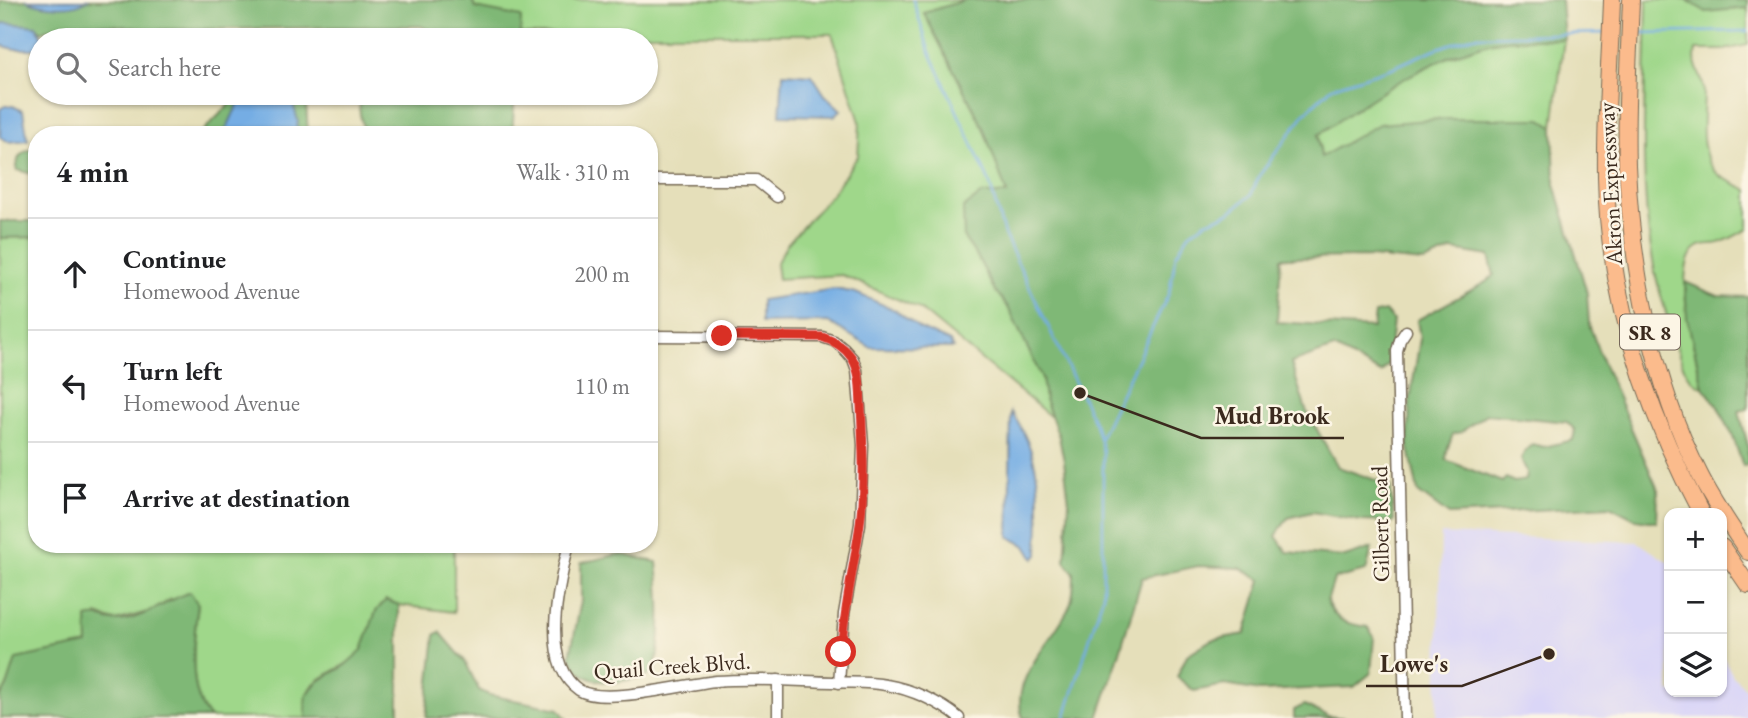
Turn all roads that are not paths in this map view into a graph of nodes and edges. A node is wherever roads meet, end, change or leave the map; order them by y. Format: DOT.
graph roads {
  1 [pos="1612,0"];
  2 [pos="1631,0"];
  3 [pos="658,180"];
  4 [pos="777,197"];
  5 [pos="1406,331"];
  6 [pos="658,336"];
  7 [pos="1698,508"];
  8 [pos="1748,552"];
  9 [pos="567,553"];
  10 [pos="1727,554"];
  11 [pos="1748,585"];
  12 [pos="778,680"];
  13 [pos="839,682"];
  14 [pos="778,718"];
  15 [pos="959,718"];
  16 [pos="1405,718"];
  1 -- 7 [label="highway, Akron Expressway / SR 8"];
  2 -- 8 [label="highway, Akron Expressway / SR 8"];
  3 -- 4 [label="street"];
  5 -- 16 [label="street, Gilbert Road"];
  6 -- 13 [label="street"];
  9 -- 12 [label="street, Quail Creek Blvd."];
  10 -- 11 [label="highway"];
  12 -- 13 [label="street, Quail Creek Blvd."];
  12 -- 14 [label="street"];
  13 -- 15 [label="street, Quail Creek Blvd."];
}
